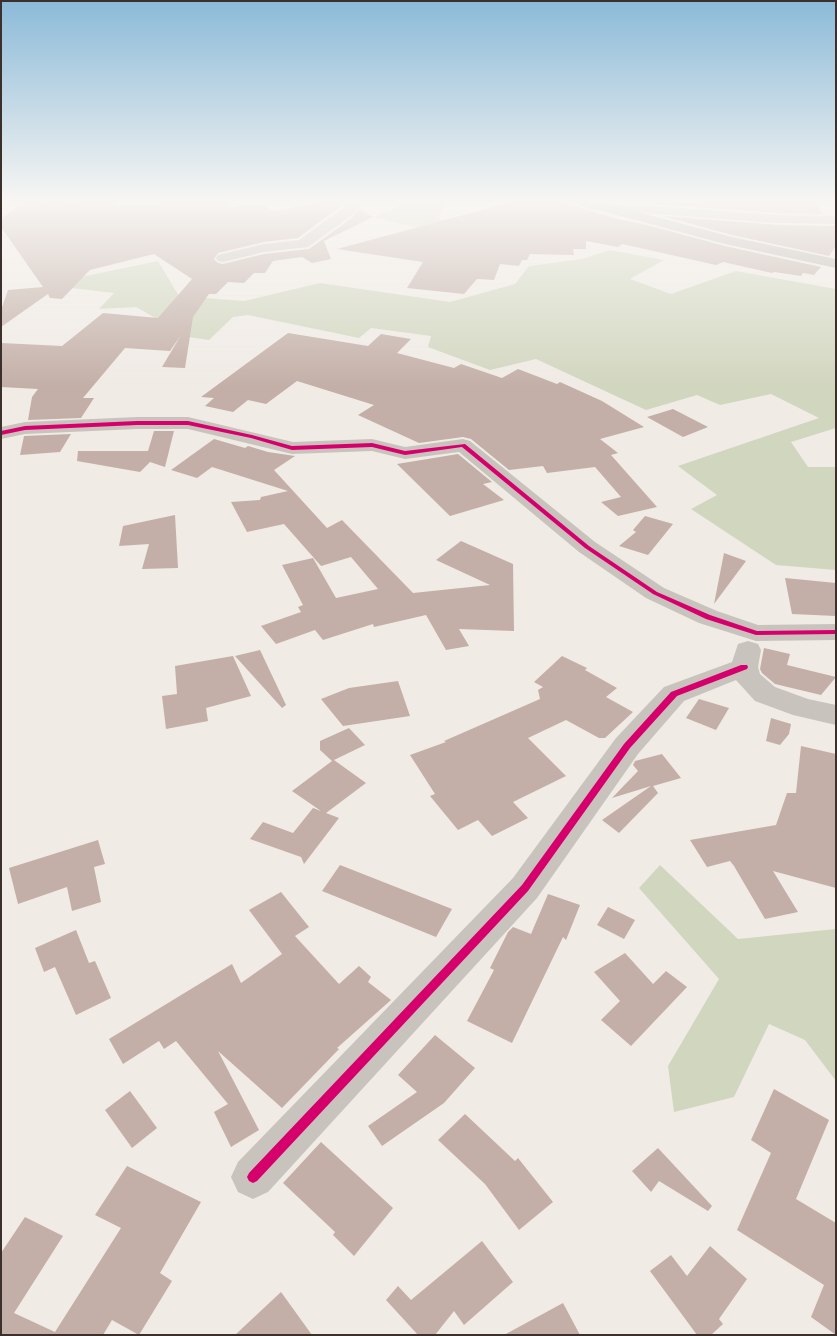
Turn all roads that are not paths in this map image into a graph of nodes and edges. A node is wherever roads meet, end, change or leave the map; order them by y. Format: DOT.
graph roads {
  1 [pos="1,433"];
  2 [pos="836,632"];
  3 [pos="756,633"];
  4 [pos="744,667"];
  5 [pos="836,715"];
  6 [pos="254,1177"];
  1 -- 3 [label="street"];
  2 -- 3 [label="street"];
  3 -- 4 [label="street"];
  4 -- 5 [label="street"];
  4 -- 6 [label="street"];
}
